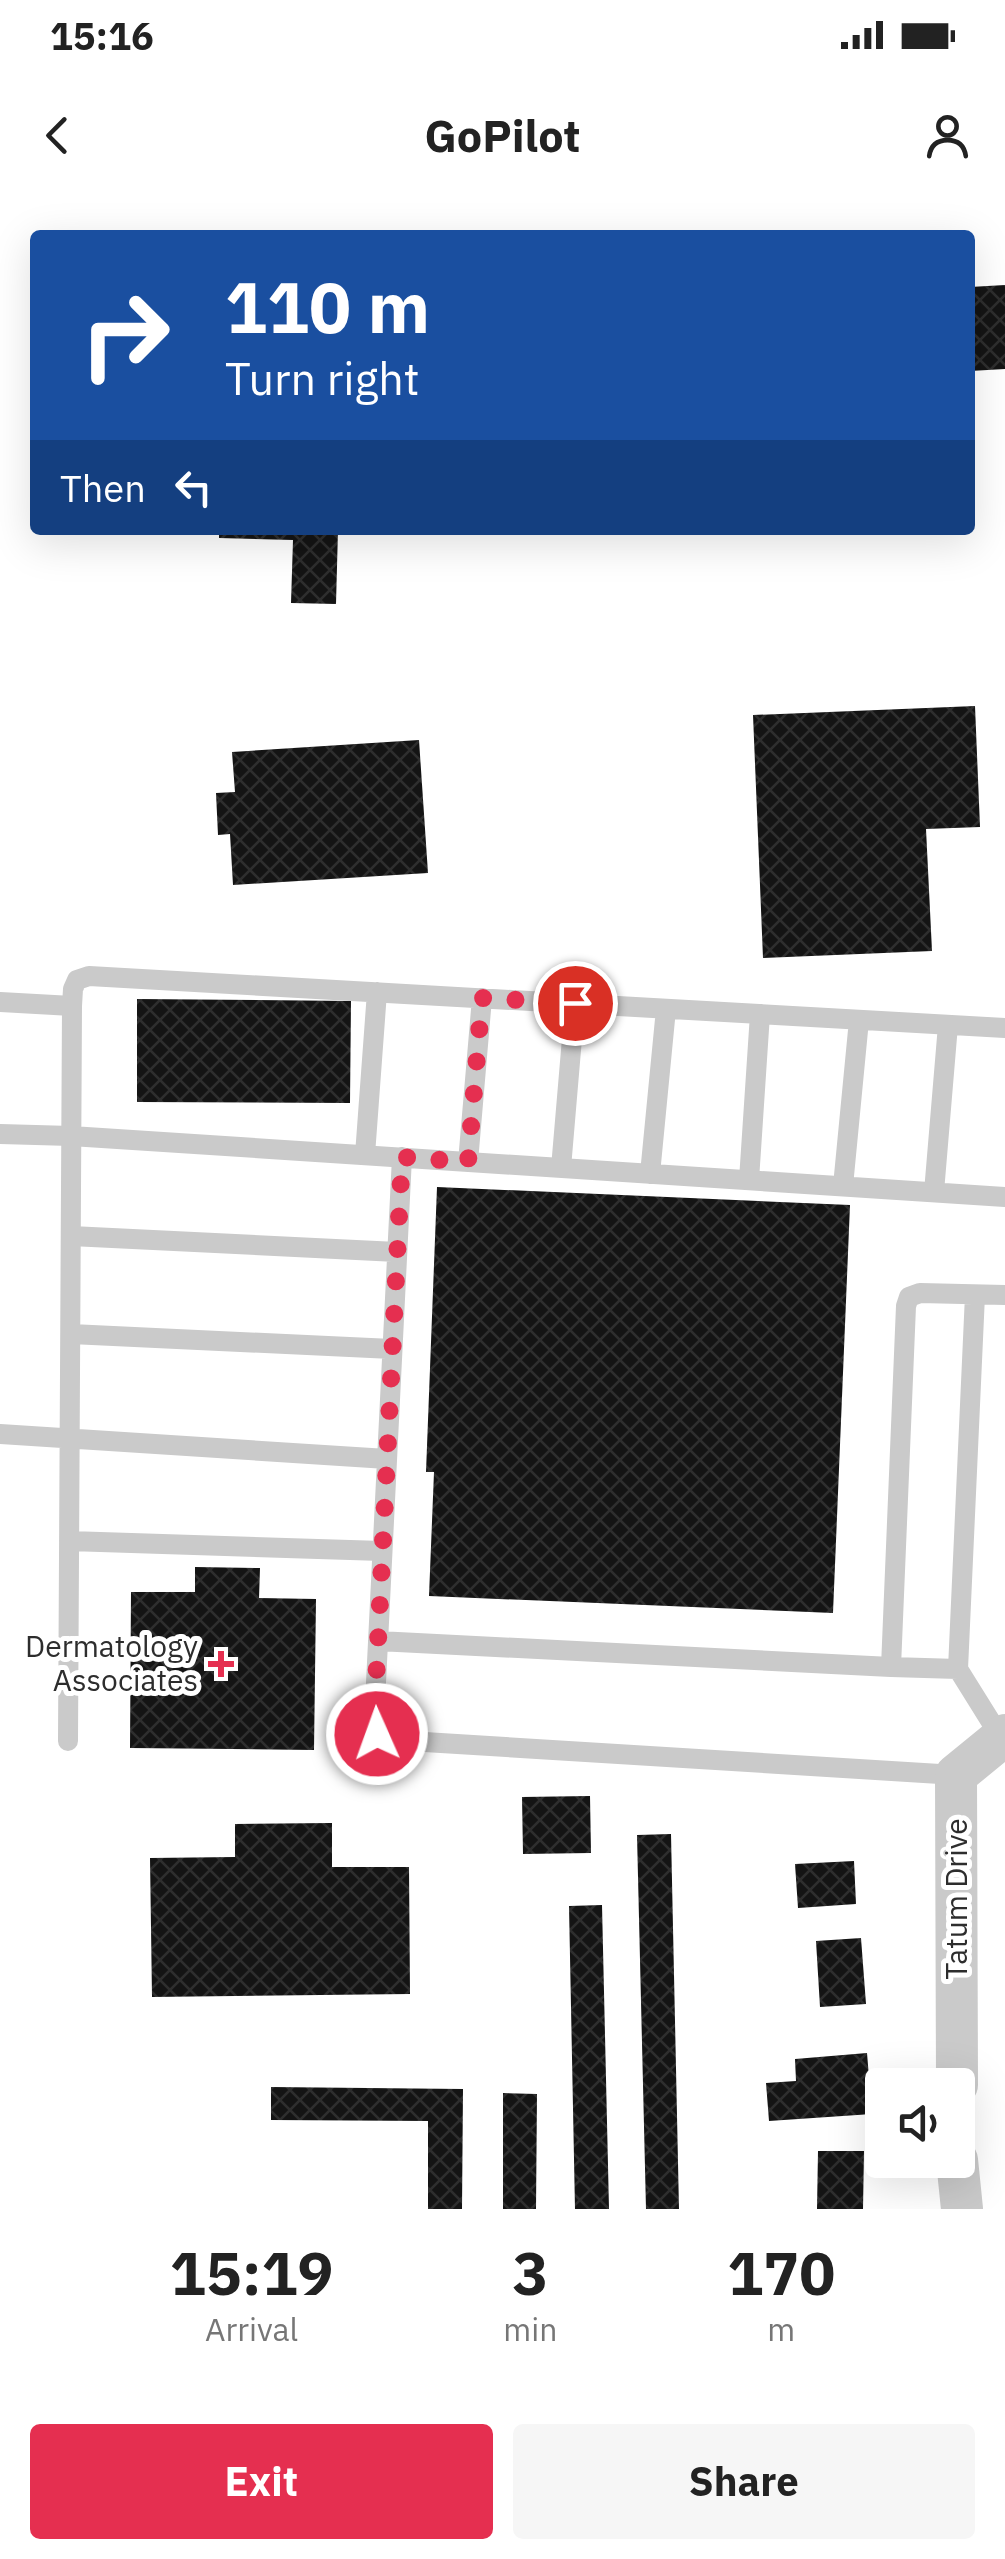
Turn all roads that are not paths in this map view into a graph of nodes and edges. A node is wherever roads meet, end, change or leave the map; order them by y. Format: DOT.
graph roads {
  1 [pos="377,992"];
  2 [pos="482,998"];
  3 [pos="0,1002"];
  4 [pos="575,1003"];
  5 [pos="72,1006"];
  6 [pos="666,1009"];
  7 [pos="760,1014"];
  8 [pos="859,1020"];
  9 [pos="948,1024"];
  10 [pos="1005,1028"];
  11 [pos="0,1134"];
  12 [pos="71,1136"];
  13 [pos="365,1155"];
  14 [pos="402,1157"];
  15 [pos="468,1162"];
  16 [pos="560,1168"];
  17 [pos="650,1174"];
  18 [pos="749,1180"];
  19 [pos="843,1186"];
  20 [pos="934,1192"];
  21 [pos="1005,1197"];
  22 [pos="71,1236"];
  23 [pos="397,1252"];
  24 [pos="975,1294"];
  25 [pos="1005,1295"];
  26 [pos="71,1334"];
  27 [pos="392,1349"];
  28 [pos="0,1434"];
  29 [pos="70,1438"];
  30 [pos="387,1459"];
  31 [pos="69,1542"];
  32 [pos="382,1552"];
  33 [pos="378,1641"];
  34 [pos="891,1667"];
  35 [pos="958,1669"];
  36 [pos="1003,1737"];
  37 [pos="68,1741"];
  38 [pos="956,1775"];
  39 [pos="957,2068"];
  40 [pos="959,2178"];
  41 [pos="962,2209"];
  1 -- 2 [label="lane"];
  1 -- 5 [label="lane"];
  1 -- 13 [label="lane"];
  2 -- 4 [label="lane"];
  2 -- 15 [label="lane"];
  3 -- 5 [label="lane"];
  4 -- 6 [label="lane"];
  4 -- 16 [label="lane"];
  5 -- 12 [label="lane"];
  6 -- 7 [label="lane"];
  6 -- 17 [label="lane"];
  7 -- 8 [label="lane"];
  7 -- 18 [label="lane"];
  8 -- 9 [label="lane"];
  8 -- 19 [label="lane"];
  9 -- 10 [label="lane"];
  9 -- 20 [label="lane"];
  11 -- 12 [label="lane"];
  12 -- 13 [label="lane"];
  12 -- 22 [label="lane"];
  13 -- 14 [label="lane"];
  14 -- 15 [label="lane"];
  14 -- 23 [label="lane"];
  15 -- 16 [label="lane"];
  16 -- 17 [label="lane"];
  17 -- 18 [label="lane"];
  18 -- 19 [label="lane"];
  19 -- 20 [label="lane"];
  20 -- 21 [label="lane"];
  22 -- 23 [label="lane"];
  22 -- 26 [label="lane"];
  23 -- 27 [label="lane"];
  24 -- 25 [label="lane"];
  24 -- 34 [label="lane"];
  24 -- 35 [label="lane"];
  26 -- 27 [label="lane"];
  26 -- 29 [label="lane"];
  27 -- 30 [label="lane"];
  28 -- 29 [label="lane"];
  29 -- 30 [label="lane"];
  29 -- 31 [label="lane"];
  30 -- 32 [label="lane"];
  31 -- 32 [label="lane"];
  31 -- 37 [label="lane"];
  32 -- 33 [label="lane"];
  33 -- 34 [label="lane"];
  33 -- 38 [label="lane"];
  34 -- 35 [label="lane"];
  35 -- 36 [label="lane"];
  36 -- 38 [label="street, Tatum Drive"];
  38 -- 39 [label="street, Tatum Drive"];
  40 -- 41 [label="street"];
}
